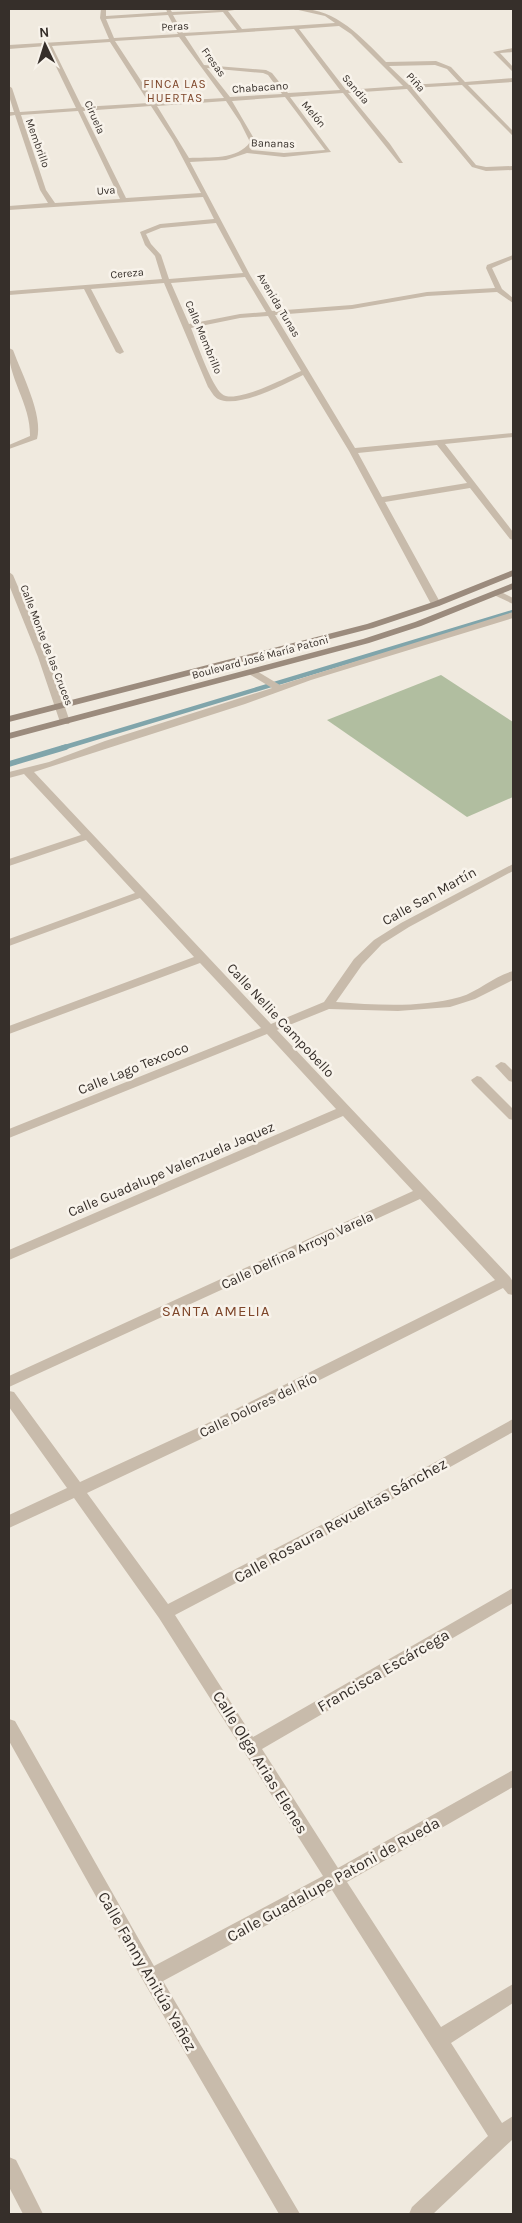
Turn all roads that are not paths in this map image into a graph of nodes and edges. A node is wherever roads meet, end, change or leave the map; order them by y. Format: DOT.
graph roads {
  1 [pos="103,9"];
  2 [pos="239,9"];
  3 [pos="297,9"];
  4 [pos="224,10"];
  5 [pos="169,11"];
  6 [pos="103,18"];
  7 [pos="342,24"];
  8 [pos="296,28"];
  9 [pos="240,32"];
  10 [pos="182,36"];
  11 [pos="112,40"];
  12 [pos="48,44"];
  13 [pos="9,47"];
  14 [pos="513,50"];
  15 [pos="385,64"];
  16 [pos="204,66"];
  17 [pos="513,70"];
  18 [pos="513,80"];
  19 [pos="468,84"];
  20 [pos="408,87"];
  21 [pos="9,88"];
  22 [pos="345,91"];
  23 [pos="285,95"];
  24 [pos="228,99"];
  25 [pos="153,105"];
  26 [pos="80,109"];
  27 [pos="18,113"];
  28 [pos="9,114"];
  29 [pos="513,134"];
  30 [pos="329,149"];
  31 [pos="247,151"];
  32 [pos="186,160"];
  33 [pos="401,162"];
  34 [pos="513,168"];
  35 [pos="206,195"];
  36 [pos="123,199"];
  37 [pos="52,204"];
  38 [pos="9,208"];
  39 [pos="219,221"];
  40 [pos="513,257"];
  41 [pos="247,274"];
  42 [pos="167,281"];
  43 [pos="87,288"];
  44 [pos="499,290"];
  45 [pos="9,293"];
  46 [pos="513,301"];
  47 [pos="270,314"];
  48 [pos="187,327"];
  49 [pos="9,350"];
  50 [pos="120,352"];
  51 [pos="306,371"];
  52 [pos="513,435"];
  53 [pos="439,442"];
  54 [pos="9,446"];
  55 [pos="353,451"];
  56 [pos="471,484"];
  57 [pos="379,500"];
  58 [pos="513,537"];
  59 [pos="513,573"];
  60 [pos="9,575"];
  61 [pos="513,586"];
  62 [pos="497,593"];
  63 [pos="513,601"];
  64 [pos="436,604"];
  65 [pos="513,615"];
  66 [pos="252,672"];
  67 [pos="279,688"];
  68 [pos="58,706"];
  69 [pos="9,719"];
  70 [pos="64,722"];
  71 [pos="9,736"];
  72 [pos="27,771"];
  73 [pos="9,775"];
  74 [pos="88,836"];
  75 [pos="9,863"];
  76 [pos="513,867"];
  77 [pos="142,894"];
  78 [pos="9,943"];
  79 [pos="202,958"];
  80 [pos="513,975"];
  81 [pos="328,1005"];
  82 [pos="269,1029"];
  83 [pos="9,1030"];
  84 [pos="501,1066"];
  85 [pos="513,1078"];
  86 [pos="476,1080"];
  87 [pos="346,1110"];
  88 [pos="513,1116"];
  89 [pos="9,1134"];
  90 [pos="421,1193"];
  91 [pos="9,1255"];
  92 [pos="509,1286"];
  93 [pos="9,1382"];
  94 [pos="9,1396"];
  95 [pos="513,1425"];
  96 [pos="78,1491"];
  97 [pos="9,1522"];
  98 [pos="513,1594"];
  99 [pos="165,1613"];
  100 [pos="9,1726"];
  101 [pos="252,1746"];
  102 [pos="513,1778"];
  103 [pos="335,1879"];
  104 [pos="151,1978"];
  105 [pos="513,1993"];
  106 [pos="438,2040"];
  107 [pos="507,2132"];
  108 [pos="9,2167"];
  109 [pos="33,2214"];
  110 [pos="290,2214"];
  111 [pos="419,2214"];
  1 -- 6 [label="street"];
  2 -- 4 [label="street"];
  3 -- 7 [label="street, Piña"];
  4 -- 5 [label="street"];
  4 -- 9 [label="street"];
  5 -- 6 [label="street"];
  5 -- 10 [label="street, Fresas"];
  6 -- 11 [label="street, Avenida Tunas"];
  7 -- 8 [label="street, Peras"];
  7 -- 15 [label="street, Piña"];
  8 -- 9 [label="street, Peras"];
  8 -- 22 [label="street, Sandia"];
  9 -- 10 [label="street, Peras"];
  10 -- 11 [label="street, Peras"];
  10 -- 16 [label="street, Fresas"];
  11 -- 12 [label="street, Peras"];
  11 -- 25 [label="street, Avenida Tunas"];
  12 -- 13 [label="street, Peras"];
  12 -- 26 [label="street, Ciruela"];
  14 -- 17 [label="street"];
  15 -- 19 [label="street"];
  15 -- 20 [label="street, Piña"];
  16 -- 23 [label="street, Melón"];
  16 -- 24 [label="street, Fresas"];
  18 -- 19 [label="street, Chabacano"];
  19 -- 20 [label="street, Chabacano"];
  19 -- 29 [label="street"];
  20 -- 22 [label="street, Chabacano"];
  20 -- 34 [label="street, Piña"];
  21 -- 27 [label="street, Membrillo"];
  22 -- 23 [label="street, Chabacano"];
  22 -- 33 [label="street, Sandia"];
  23 -- 24 [label="street, Chabacano"];
  23 -- 30 [label="street, Melón"];
  24 -- 25 [label="street, Chabacano"];
  24 -- 31 [label="street, Fresas"];
  25 -- 26 [label="street, Chabacano"];
  25 -- 32 [label="street, Avenida Tunas"];
  26 -- 27 [label="street, Chabacano"];
  26 -- 36 [label="street, Ciruela"];
  27 -- 28 [label="street, Chabacano"];
  27 -- 37 [label="street, Membrillo"];
  30 -- 31 [label="street, Bananas"];
  31 -- 32 [label="street, Bananas"];
  32 -- 35 [label="street, Avenida Tunas"];
  35 -- 36 [label="street, Uva"];
  35 -- 39 [label="street, Avenida Tunas"];
  36 -- 37 [label="street, Uva"];
  37 -- 38 [label="street, Uva"];
  39 -- 41 [label="street, Avenida Tunas"];
  39 -- 42 [label="street"];
  40 -- 44 [label="street"];
  41 -- 42 [label="street, Cereza"];
  41 -- 47 [label="street, Avenida Tunas"];
  42 -- 43 [label="street, Cereza"];
  42 -- 48 [label="street, Calle Membrillo"];
  43 -- 45 [label="street, Cereza"];
  43 -- 50 [label="street"];
  44 -- 46 [label="street"];
  44 -- 47 [label="street"];
  47 -- 48 [label="street"];
  47 -- 51 [label="street, Avenida Tunas"];
  48 -- 51 [label="street, Calle Membrillo"];
  49 -- 54 [label="street"];
  51 -- 55 [label="street, Avenida Tunas"];
  52 -- 53 [label="street"];
  53 -- 55 [label="street"];
  53 -- 56 [label="street"];
  55 -- 57 [label="street, Avenida Tunas"];
  56 -- 57 [label="street"];
  56 -- 58 [label="street"];
  57 -- 64 [label="street, Avenida Tunas"];
  59 -- 64 [label="main road, Boulevard José María Patoni"];
  60 -- 68 [label="street, Calle Monte de las Cruces"];
  61 -- 62 [label="main road, Boulevard José María Patoni"];
  62 -- 63 [label="street"];
  62 -- 66 [label="main road, Boulevard José María Patoni"];
  64 -- 68 [label="main road, Boulevard José María Patoni"];
  65 -- 67 [label="street"];
  66 -- 67 [label="street"];
  66 -- 70 [label="main road, Boulevard José María Patoni"];
  67 -- 72 [label="street"];
  68 -- 69 [label="main road, Boulevard José María Patoni"];
  68 -- 70 [label="street, Calle Monte de las Cruces"];
  70 -- 71 [label="main road, Boulevard José María Patoni"];
  72 -- 73 [label="street"];
  72 -- 74 [label="street, Calle Nellie Campobello"];
  74 -- 75 [label="street"];
  74 -- 77 [label="street, Calle Nellie Campobello"];
  76 -- 81 [label="street, Calle San Martín"];
  77 -- 78 [label="street"];
  77 -- 79 [label="street, Calle Nellie Campobello"];
  79 -- 82 [label="street, Calle Nellie Campobello"];
  79 -- 83 [label="street"];
  80 -- 81 [label="street"];
  81 -- 82 [label="street, Calle Lago Texcoco"];
  82 -- 87 [label="street, Calle Nellie Campobello"];
  82 -- 89 [label="street, Calle Lago Texcoco"];
  84 -- 85 [label="street"];
  86 -- 88 [label="street"];
  87 -- 90 [label="street, Calle Nellie Campobello"];
  87 -- 91 [label="street, Calle Guadalupe Valenzuela Jaquez"];
  90 -- 92 [label="street, Calle Nellie Campobello"];
  90 -- 93 [label="street, Calle Delfina Arroyo Varela"];
  92 -- 96 [label="street, Calle Dolores del Río"];
  94 -- 96 [label="street, Calle Olga Arias Elenes"];
  95 -- 99 [label="street, Calle Rosaura Revueltas Sánchez"];
  96 -- 97 [label="street, Calle Dolores del Río"];
  96 -- 99 [label="street, Calle Olga Arias Elenes"];
  98 -- 101 [label="street, Francisca Escárcega"];
  99 -- 101 [label="street, Calle Olga Arias Elenes"];
  100 -- 104 [label="street, Calle Fanny Anitúa Yañez"];
  101 -- 103 [label="street, Calle Olga Arias Elenes"];
  102 -- 103 [label="street, Calle Guadalupe Patoni de Rueda"];
  103 -- 104 [label="street, Calle Guadalupe Patoni de Rueda"];
  103 -- 106 [label="street, Calle Olga Arias Elenes"];
  104 -- 110 [label="street, Calle Fanny Anitúa Yañez"];
  105 -- 106 [label="street"];
  106 -- 107 [label="street, Calle Olga Arias Elenes"];
  107 -- 111 [label="street"];
  108 -- 109 [label="street"];
}
